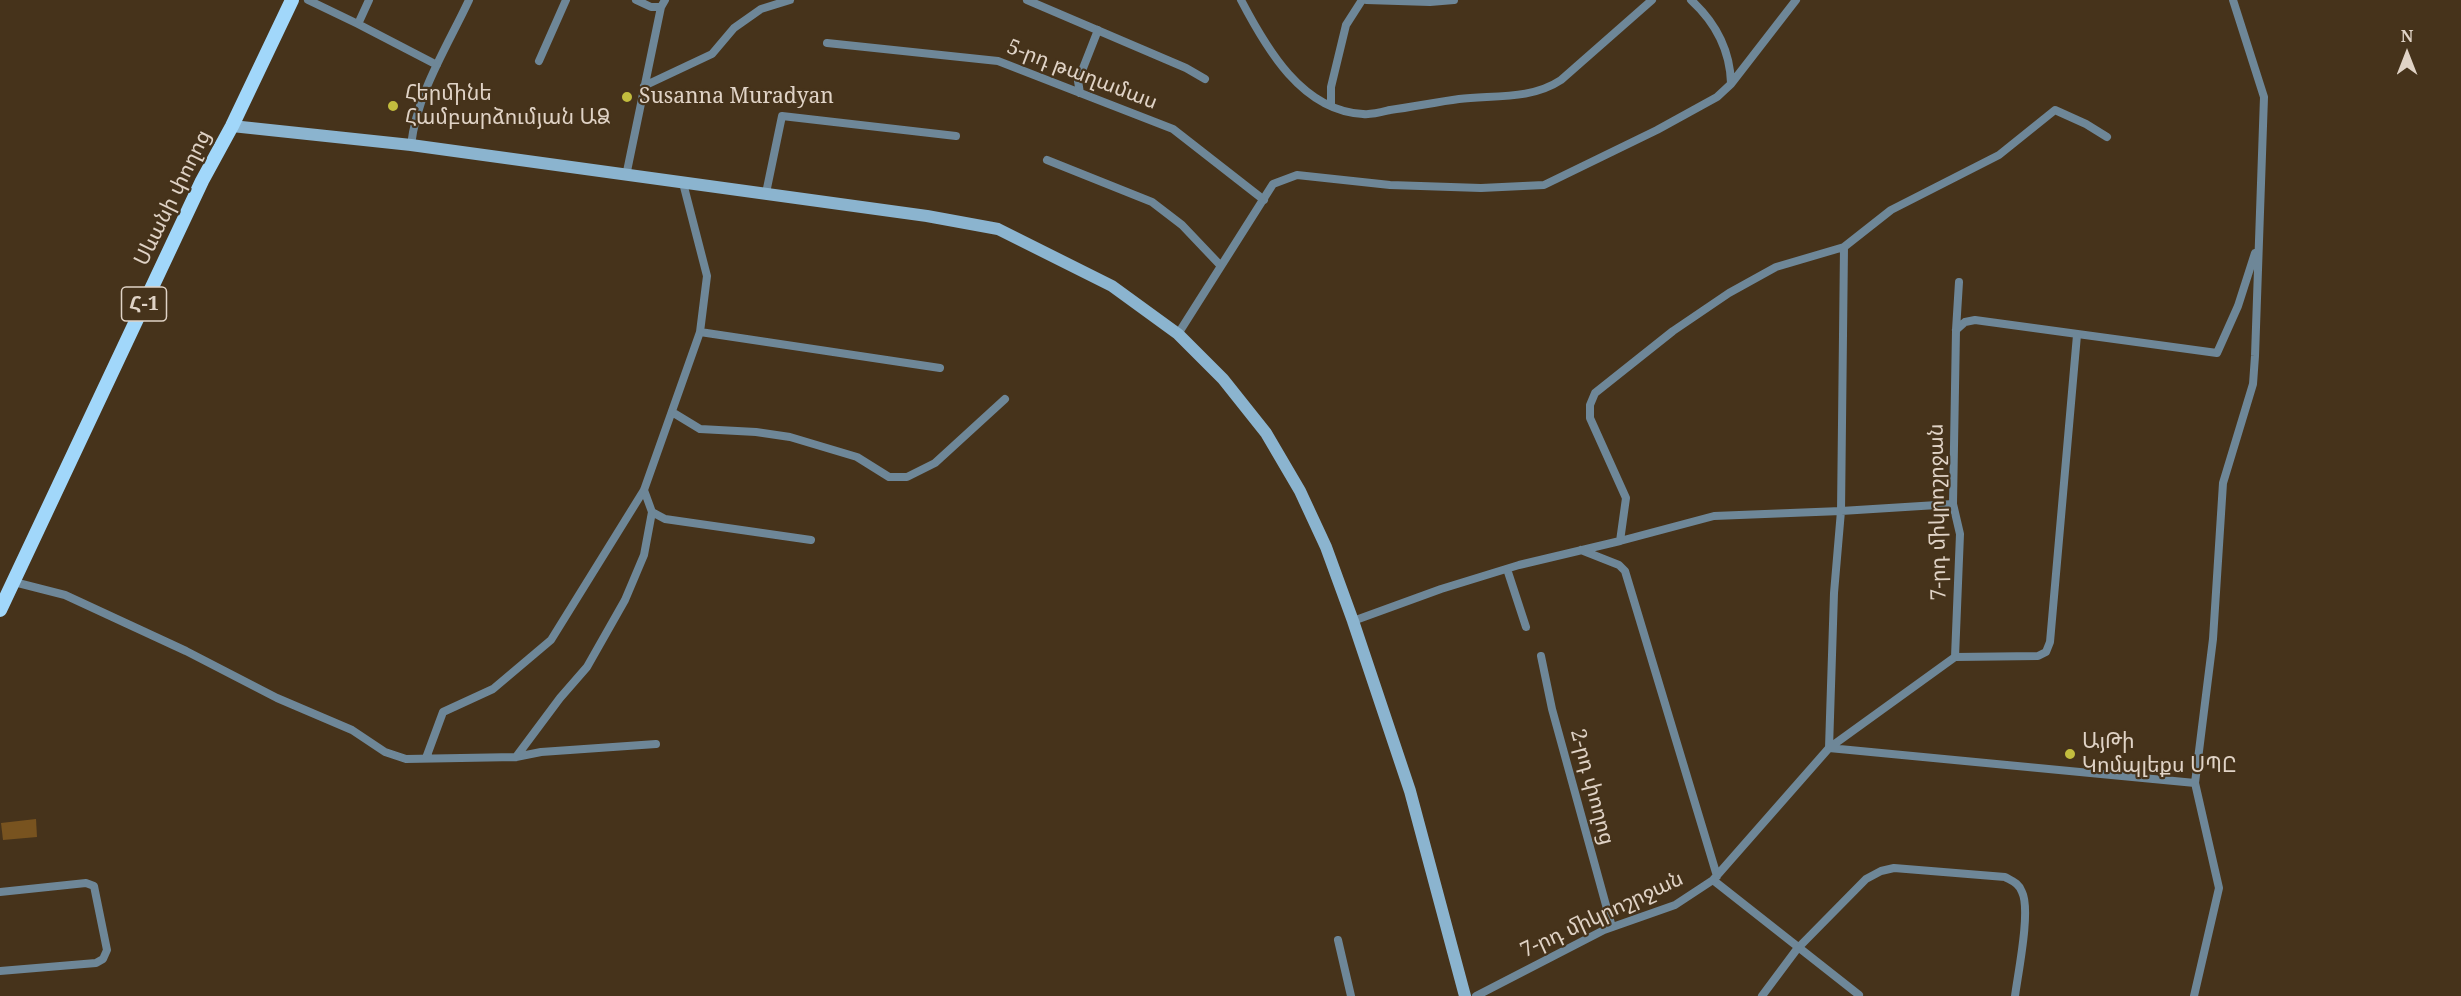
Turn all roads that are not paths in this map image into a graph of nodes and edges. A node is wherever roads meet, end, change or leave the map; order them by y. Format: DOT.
graph roads {
  1 [pos="292,0"];
  2 [pos="308,0"];
  3 [pos="369,0"];
  4 [pos="469,0"];
  5 [pos="566,0"];
  6 [pos="636,0"];
  7 [pos="790,0"];
  8 [pos="1027,0"];
  9 [pos="1241,0"];
  10 [pos="1364,0"];
  11 [pos="1454,0"];
  12 [pos="1652,0"];
  13 [pos="1690,0"];
  14 [pos="1796,0"];
  15 [pos="2233,0"];
  16 [pos="663,3"];
  17 [pos="358,24"];
  18 [pos="1098,30"];
  19 [pos="827,43"];
  20 [pos="539,61"];
  21 [pos="437,65"];
  22 [pos="1204,79"];
  23 [pos="1731,84"];
  24 [pos="645,86"];
  25 [pos="1080,93"];
  26 [pos="1331,105"];
  27 [pos="232,126"];
  28 [pos="956,136"];
  29 [pos="2107,137"];
  30 [pos="411,145"];
  31 [pos="1047,160"];
  32 [pos="626,176"];
  33 [pos="683,183"];
  34 [pos="766,193"];
  35 [pos="1264,200"];
  36 [pos="2258,242"];
  37 [pos="1844,247"];
  38 [pos="1220,265"];
  39 [pos="1959,282"];
  40 [pos="1956,330"];
  41 [pos="700,332"];
  42 [pos="1178,334"];
  43 [pos="2077,334"];
  44 [pos="940,368"];
  45 [pos="1005,399"];
  46 [pos="672,412"];
  47 [pos="644,490"];
  48 [pos="1953,504"];
  49 [pos="1841,511"];
  50 [pos="652,512"];
  51 [pos="811,540"];
  52 [pos="1620,542"];
  53 [pos="1578,549"];
  54 [pos="1507,569"];
  55 [pos="14,582"];
  56 [pos="0,610"];
  57 [pos="1353,621"];
  58 [pos="1526,627"];
  59 [pos="1540,656"];
  60 [pos="1956,657"];
  61 [pos="656,744"];
  62 [pos="1829,748"];
  63 [pos="516,757"];
  64 [pos="426,758"];
  65 [pos="2195,783"];
  66 [pos="1715,878"];
  67 [pos="0,891"];
  68 [pos="1612,927"];
  69 [pos="1338,940"];
  70 [pos="1797,948"];
  71 [pos="0,971"];
  72 [pos="1858,995"];
  73 [pos="1351,996"];
  74 [pos="1465,996"];
  75 [pos="1476,996"];
  76 [pos="1762,996"];
  77 [pos="2015,996"];
  78 [pos="2194,996"];
  1 -- 27 [label="main road, Սևանի փողոց / Հ-1"];
  2 -- 17 [label="street"];
  3 -- 17 [label="street"];
  4 -- 21 [label="street"];
  5 -- 20 [label="street"];
  6 -- 16 [label="street"];
  7 -- 24 [label="street"];
  8 -- 18 [label="street"];
  9 -- 26 [label="street"];
  10 -- 11 [label="street"];
  10 -- 26 [label="street"];
  12 -- 26 [label="street"];
  13 -- 23 [label="street"];
  14 -- 23 [label="street"];
  15 -- 36 [label="street"];
  16 -- 24 [label="street"];
  17 -- 21 [label="street"];
  18 -- 22 [label="street"];
  18 -- 25 [label="street"];
  19 -- 25 [label="street, 5-րդ թաղամաս"];
  21 -- 30 [label="street"];
  23 -- 35 [label="street"];
  24 -- 32 [label="street"];
  25 -- 35 [label="street, 5-րդ թաղամաս"];
  27 -- 30 [label="main road"];
  27 -- 55 [label="main road, Սևանի փողոց / Հ-1"];
  28 -- 34 [label="street"];
  29 -- 37 [label="street"];
  30 -- 32 [label="main road"];
  31 -- 38 [label="street"];
  32 -- 33 [label="main road"];
  33 -- 34 [label="main road"];
  33 -- 41 [label="street"];
  34 -- 42 [label="main road"];
  35 -- 38 [label="street"];
  36 -- 43 [label="street"];
  36 -- 65 [label="street"];
  37 -- 49 [label="street"];
  37 -- 52 [label="street"];
  38 -- 42 [label="street"];
  39 -- 40 [label="street, 7-րդ միկրոշրջան"];
  40 -- 43 [label="street"];
  40 -- 48 [label="street, 7-րդ միկրոշրջան"];
  41 -- 44 [label="street"];
  41 -- 46 [label="street"];
  42 -- 57 [label="main road"];
  43 -- 60 [label="street"];
  45 -- 46 [label="street"];
  46 -- 47 [label="street"];
  47 -- 50 [label="street"];
  47 -- 64 [label="street"];
  48 -- 49 [label="street"];
  48 -- 60 [label="street, 7-րդ միկրոշրջան"];
  49 -- 52 [label="street"];
  49 -- 62 [label="street"];
  50 -- 51 [label="street"];
  50 -- 63 [label="street"];
  52 -- 53 [label="street"];
  53 -- 54 [label="street"];
  53 -- 66 [label="street"];
  54 -- 57 [label="street"];
  54 -- 58 [label="street"];
  55 -- 56 [label="main road, Սևանի փողոց / Հ-1"];
  55 -- 64 [label="street"];
  57 -- 74 [label="main road"];
  59 -- 68 [label="street, 2-րդ փողոց"];
  60 -- 62 [label="street, 7-րդ միկրոշրջան"];
  61 -- 63 [label="street"];
  62 -- 65 [label="street"];
  62 -- 66 [label="street, 7-րդ միկրոշրջան"];
  63 -- 64 [label="street"];
  65 -- 78 [label="street"];
  66 -- 68 [label="street, 7-րդ միկրոշրջան"];
  66 -- 70 [label="street"];
  67 -- 71 [label="street"];
  68 -- 75 [label="street, 7-րդ միկրոշրջան"];
  69 -- 73 [label="street"];
  70 -- 72 [label="street"];
  70 -- 76 [label="street"];
  70 -- 77 [label="street"];
}
